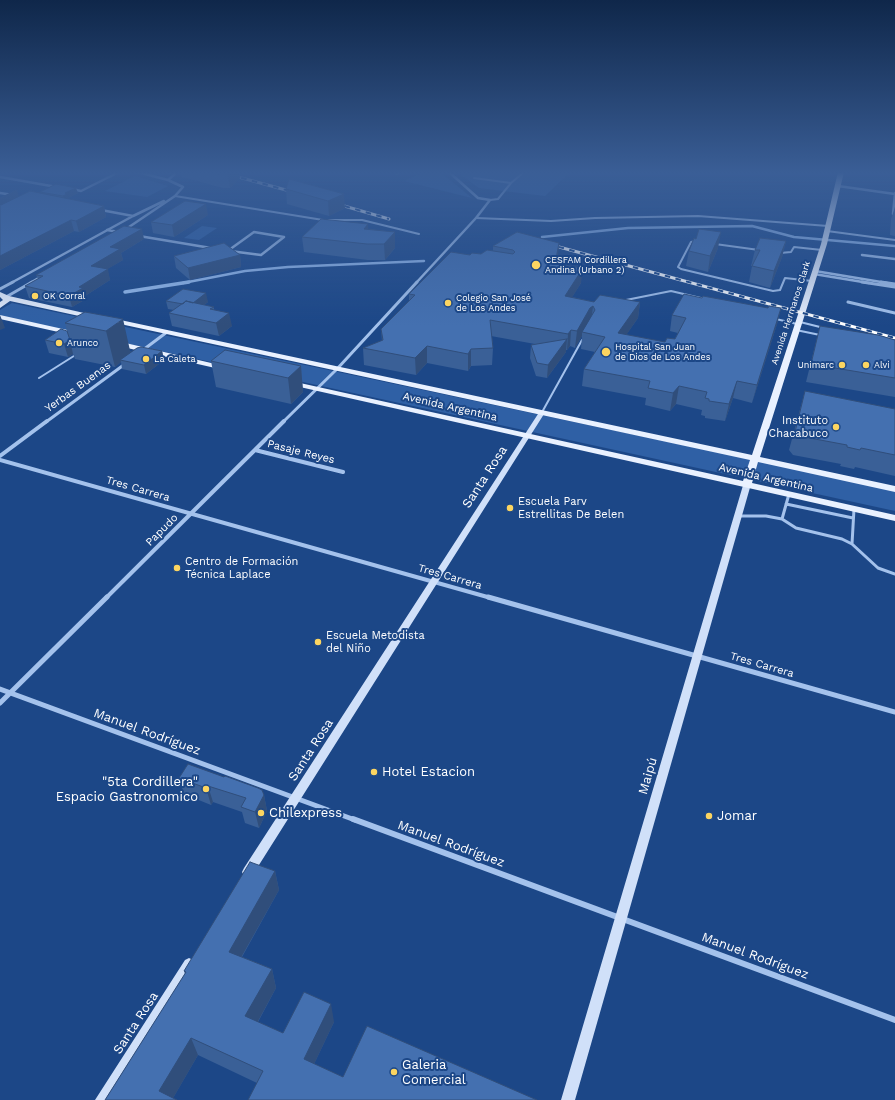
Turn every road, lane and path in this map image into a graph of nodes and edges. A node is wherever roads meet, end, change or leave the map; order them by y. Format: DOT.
graph roads {
  1 [pos="120,223"];
  2 [pos="133,223"];
  3 [pos="376,223"];
  4 [pos="471,223"];
  5 [pos="766,223"];
  6 [pos="829,223"];
  7 [pos="107,230"];
  8 [pos="827,230"];
  9 [pos="120,232"];
  10 [pos="419,234"];
  11 [pos="135,235"];
  12 [pos="113,236"];
  13 [pos="895,240"];
  14 [pos="697,241"];
  15 [pos="713,243"];
  16 [pos="823,247"];
  17 [pos="213,248"];
  18 [pos="221,249"];
  19 [pos="229,250"];
  20 [pos="760,250"];
  21 [pos="775,252"];
  22 [pos="862,255"];
  23 [pos="895,260"];
  24 [pos="443,262"];
  25 [pos="436,263"];
  26 [pos="46,274"];
  27 [pos="813,275"];
  28 [pos="895,284"];
  29 [pos="895,287"];
  30 [pos="0,290"];
  31 [pos="4,296"];
  32 [pos="711,300"];
  33 [pos="620,301"];
  34 [pos="848,302"];
  35 [pos="0,306"];
  36 [pos="895,313"];
  37 [pos="0,318"];
  38 [pos="775,319"];
  39 [pos="797,325"];
  40 [pos="825,328"];
  41 [pos="167,332"];
  42 [pos="77,334"];
  43 [pos="585,336"];
  44 [pos="825,336"];
  45 [pos="107,341"];
  46 [pos="82,351"];
  47 [pos="141,352"];
  48 [pos="132,359"];
  49 [pos="337,369"];
  50 [pos="234,370"];
  51 [pos="39,378"];
  52 [pos="280,380"];
  53 [pos="317,389"];
  54 [pos="541,414"];
  55 [pos="527,436"];
  56 [pos="255,450"];
  57 [pos="0,456"];
  58 [pos="754,459"];
  59 [pos="0,460"];
  60 [pos="343,472"];
  61 [pos="747,484"];
  62 [pos="895,489"];
  63 [pos="789,494"];
  64 [pos="786,504"];
  65 [pos="854,509"];
  66 [pos="191,514"];
  67 [pos="737,516"];
  68 [pos="853,518"];
  69 [pos="895,518"];
  70 [pos="782,519"];
  71 [pos="852,544"];
  72 [pos="895,574"];
  73 [pos="434,582"];
  74 [pos="697,656"];
  75 [pos="0,689"];
  76 [pos="10,693"];
  77 [pos="0,703"];
  78 [pos="895,712"];
  79 [pos="295,798"];
  80 [pos="244,878"];
  81 [pos="621,918"];
  82 [pos="197,952"];
  83 [pos="895,1020"];
  84 [pos="102,1100"];
  85 [pos="568,1100"];
  1 -- 7 [label="street"];
  2 -- 9 [label="street"];
  3 -- 10 [label="lane"];
  4 -- 25 [label="street, Papudo"];
  5 -- 8 [label="lane"];
  6 -- 8 [label="main road, Avenida Hermanos Clark"];
  7 -- 9 [label="street"];
  7 -- 30 [label="street"];
  8 -- 13 [label="lane"];
  8 -- 16 [label="main road, Avenida Hermanos Clark"];
  9 -- 12 [label="street"];
  11 -- 17 [label="street"];
  14 -- 27 [label="lane"];
  15 -- 20 [label="lane"];
  16 -- 21 [label="lane"];
  16 -- 27 [label="main road, Avenida Hermanos Clark"];
  18 -- 19 [label="street"];
  19 -- 19 [label="street"];
  22 -- 23 [label="street"];
  24 -- 25 [label="lane"];
  25 -- 49 [label="street, Papudo"];
  26 -- 31 [label="street"];
  27 -- 28 [label="street"];
  27 -- 29 [label="street"];
  27 -- 39 [label="main road, Avenida Hermanos Clark"];
  31 -- 35 [label="main road"];
  31 -- 41 [label="main road, Avenida Argentina"];
  32 -- 33 [label="lane"];
  34 -- 36 [label="street"];
  37 -- 42 [label="main road"];
  38 -- 39 [label="lane"];
  39 -- 40 [label="lane"];
  39 -- 44 [label="lane"];
  39 -- 58 [label="main road, Avenida Hermanos Clark"];
  41 -- 47 [label="street"];
  41 -- 49 [label="main road, Avenida Argentina"];
  43 -- 54 [label="lane"];
  45 -- 47 [label="main road"];
  46 -- 51 [label="lane"];
  47 -- 50 [label="main road"];
  48 -- 57 [label="street, Yerbas Buenas"];
  49 -- 53 [label="street, Papudo"];
  49 -- 54 [label="main road, Avenida Argentina"];
  52 -- 53 [label="main road, Avenida Argentina"];
  53 -- 55 [label="main road, Avenida Argentina"];
  53 -- 56 [label="street, Papudo"];
  54 -- 55 [label="main road, Santa Rosa"];
  54 -- 58 [label="main road, Avenida Argentina"];
  55 -- 61 [label="main road, Avenida Argentina"];
  55 -- 73 [label="main road, Santa Rosa"];
  56 -- 60 [label="street, Pasaje Reyes"];
  56 -- 66 [label="street, Papudo"];
  58 -- 61 [label="main road, Maipú"];
  58 -- 62 [label="main road, Avenida Argentina"];
  59 -- 66 [label="street, Tres Carrera"];
  61 -- 63 [label="main road, Avenida Argentina"];
  61 -- 67 [label="main road, Maipú"];
  63 -- 64 [label="lane"];
  63 -- 65 [label="main road, Avenida Argentina"];
  64 -- 68 [label="lane"];
  64 -- 70 [label="lane"];
  65 -- 68 [label="lane"];
  65 -- 69 [label="main road, Avenida Argentina"];
  66 -- 73 [label="street, Tres Carrera"];
  66 -- 76 [label="street, Papudo"];
  67 -- 70 [label="lane"];
  67 -- 74 [label="main road, Maipú"];
  68 -- 71 [label="lane"];
  70 -- 71 [label="lane"];
  71 -- 72 [label="lane"];
  73 -- 74 [label="street, Tres Carrera"];
  73 -- 79 [label="main road, Santa Rosa"];
  74 -- 78 [label="street, Tres Carrera"];
  74 -- 81 [label="main road, Maipú"];
  75 -- 76 [label="street, Manuel Rodríguez"];
  76 -- 77 [label="street, Papudo"];
  76 -- 79 [label="street, Manuel Rodríguez"];
  79 -- 80 [label="main road, Santa Rosa"];
  79 -- 81 [label="street, Manuel Rodríguez"];
  81 -- 83 [label="street, Manuel Rodríguez"];
  81 -- 85 [label="main road, Maipú"];
  82 -- 84 [label="main road, Santa Rosa"];
}
